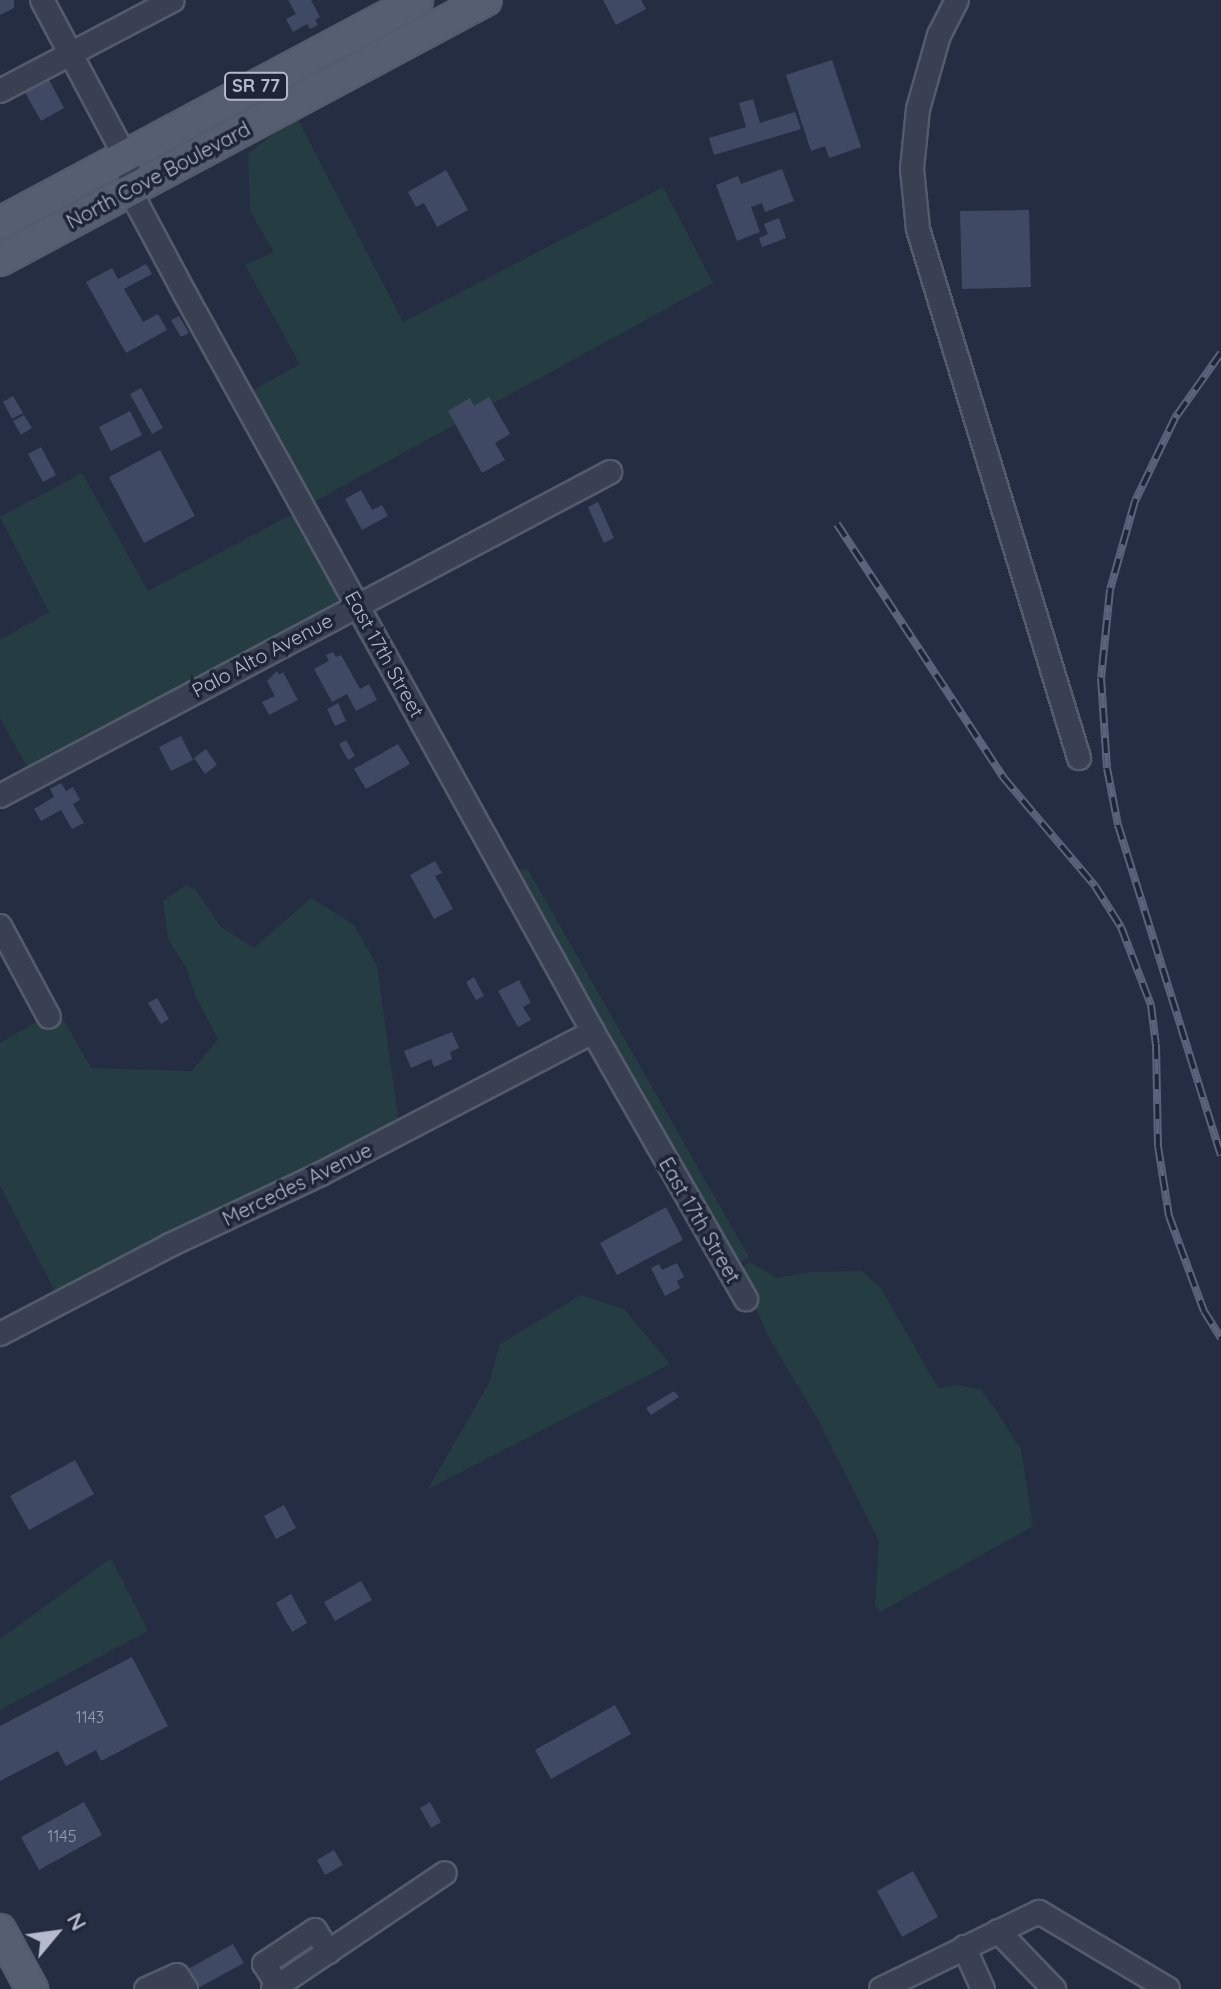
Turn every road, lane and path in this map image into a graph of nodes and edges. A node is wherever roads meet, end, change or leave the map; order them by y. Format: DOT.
graph roads {
  1 [pos="42,0"];
  2 [pos="173,0"];
  3 [pos="417,0"];
  4 [pos="486,0"];
  5 [pos="957,0"];
  6 [pos="72,56"];
  7 [pos="0,91"];
  8 [pos="125,156"];
  9 [pos="133,189"];
  10 [pos="0,223"];
  11 [pos="0,260"];
  12 [pos="610,472"];
  13 [pos="358,604"];
  14 [pos="1079,758"];
  15 [pos="0,796"];
  16 [pos="0,926"];
  17 [pos="49,1017"];
  18 [pos="593,1032"];
  19 [pos="746,1299"];
  20 [pos="0,1334"];
  21 [pos="445,1873"];
  22 [pos="0,1930"];
  23 [pos="998,1931"];
  24 [pos="964,1947"];
  25 [pos="276,1987"];
  26 [pos="32,1989"];
  27 [pos="146,1989"];
  28 [pos="186,1989"];
  29 [pos="881,1989"];
  30 [pos="983,1989"];
  31 [pos="1054,1989"];
  32 [pos="1168,1989"];
  1 -- 6 [label="street, East 17th Street"];
  2 -- 6 [label="street"];
  3 -- 8 [label="main road, North Cove Boulevard / SR 77"];
  4 -- 9 [label="main road, North Cove Boulevard / SR 77"];
  5 -- 14 [label="street"];
  6 -- 7 [label="street"];
  6 -- 8 [label="street, East 17th Street"];
  8 -- 9 [label="street, East 17th Street"];
  8 -- 10 [label="main road, North Cove Boulevard / SR 77"];
  9 -- 11 [label="main road, North Cove Boulevard / SR 77"];
  9 -- 13 [label="street, East 17th Street"];
  12 -- 13 [label="street, Palo Alto Avenue"];
  13 -- 15 [label="street, Palo Alto Avenue"];
  13 -- 18 [label="street, East 17th Street"];
  16 -- 17 [label="street"];
  18 -- 19 [label="street, East 17th Street"];
  18 -- 20 [label="street, Mercedes Avenue"];
  21 -- 25 [label="street"];
  22 -- 26 [label="main road"];
  23 -- 24 [label="street"];
  23 -- 31 [label="street"];
  23 -- 32 [label="street"];
  24 -- 29 [label="street"];
  24 -- 30 [label="street"];
  27 -- 28 [label="street"];
}
